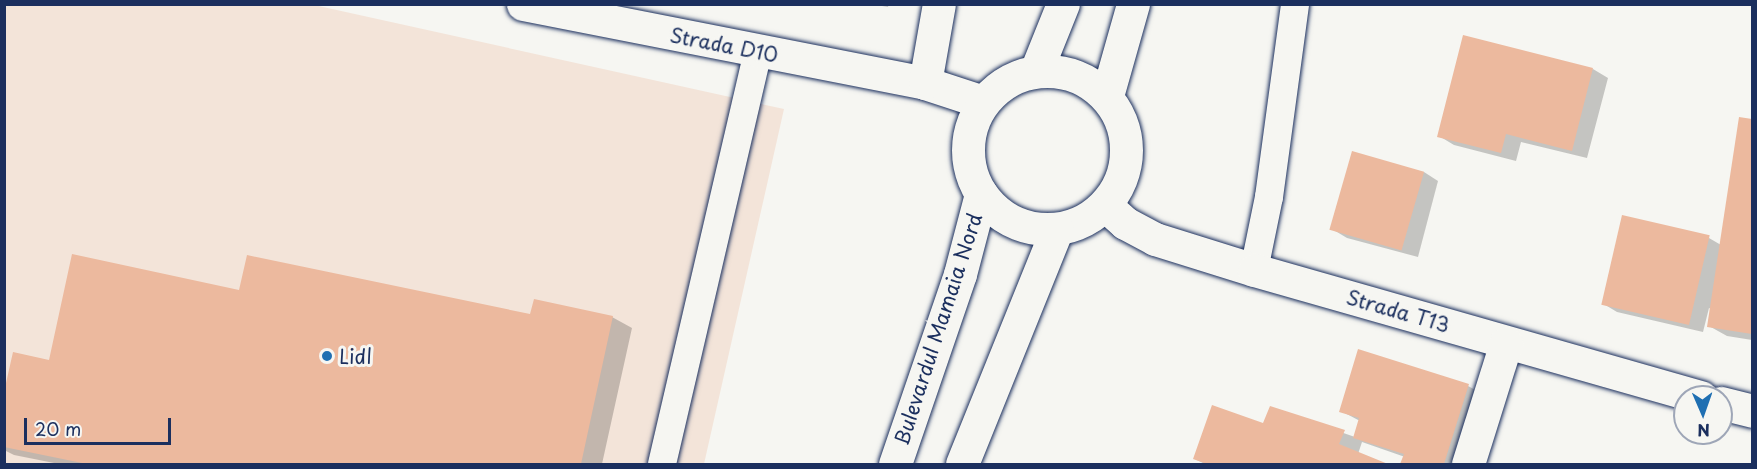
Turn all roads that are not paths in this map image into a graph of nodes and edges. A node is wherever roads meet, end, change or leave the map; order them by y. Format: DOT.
graph roads {
  1 [pos="523,4"];
  2 [pos="939,4"];
  3 [pos="1063,4"];
  4 [pos="1133,4"];
  5 [pos="1295,4"];
  6 [pos="638,16"];
  7 [pos="758,52"];
  8 [pos="1036,71"];
  9 [pos="926,83"];
  10 [pos="1107,96"];
  11 [pos="983,102"];
  12 [pos="981,194"];
  13 [pos="1105,205"];
  14 [pos="1057,229"];
  15 [pos="1254,270"];
  16 [pos="1506,343"];
  17 [pos="1673,389"];
  18 [pos="1733,406"];
  19 [pos="1752,411"];
  20 [pos="662,465"];
  21 [pos="895,465"];
  22 [pos="962,465"];
  23 [pos="1468,465"];
  1 -- 6 [label="street, Strada D10"];
  2 -- 9 [label="street"];
  3 -- 8 [label="street"];
  4 -- 10 [label="street"];
  5 -- 15 [label="lane"];
  6 -- 7 [label="street, Strada D10"];
  7 -- 9 [label="street, Strada D10"];
  7 -- 20 [label="lane"];
  8 -- 10 [label="street"];
  8 -- 11 [label="street"];
  9 -- 11 [label="street, Strada D10"];
  10 -- 13 [label="street"];
  11 -- 12 [label="street"];
  12 -- 14 [label="street"];
  12 -- 21 [label="street, Bulevardul Mamaia Nord"];
  13 -- 14 [label="street"];
  13 -- 15 [label="street, Strada T13"];
  14 -- 22 [label="street"];
  15 -- 16 [label="street, Strada T13"];
  16 -- 17 [label="street, Strada T13"];
  16 -- 23 [label="street"];
  18 -- 19 [label="street"];
}
